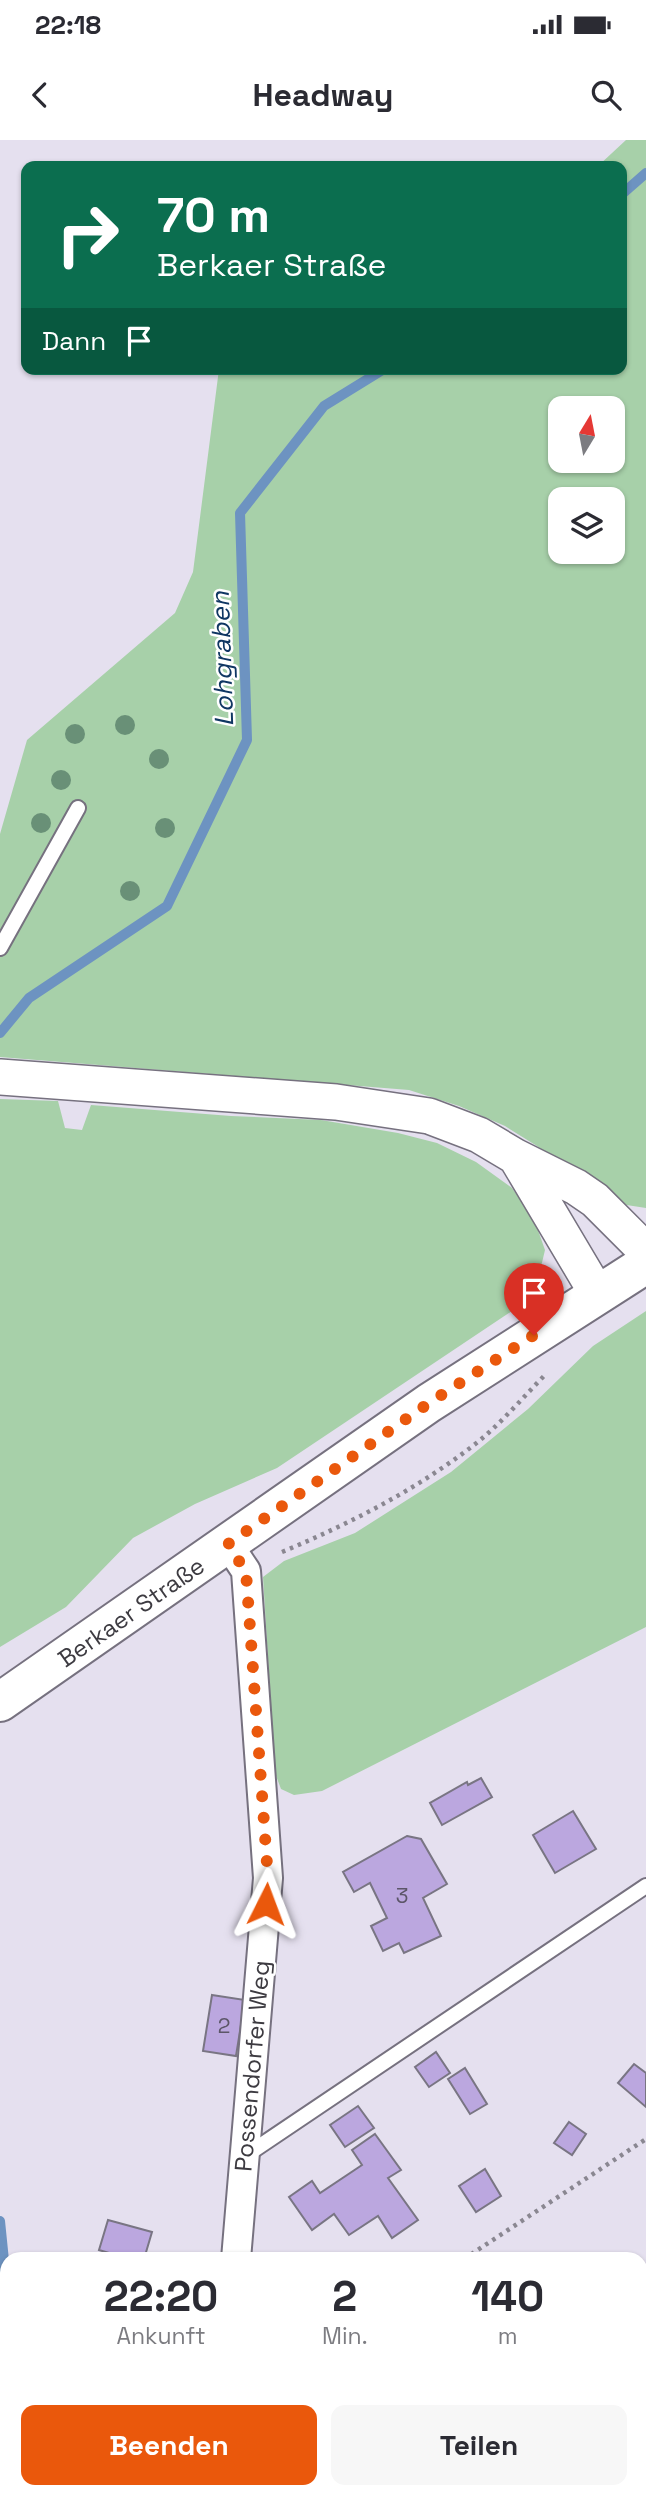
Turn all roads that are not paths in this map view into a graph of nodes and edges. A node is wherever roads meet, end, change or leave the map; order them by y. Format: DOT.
graph roads {
  1 [pos="79,808"];
  2 [pos="0,947"];
  3 [pos="0,1077"];
  4 [pos="516,1157"];
  5 [pos="646,1251"];
  6 [pos="646,1264"];
  7 [pos="598,1295"];
  8 [pos="237,1558"];
  9 [pos="0,1702"];
  10 [pos="646,1886"];
  11 [pos="245,2156"];
  12 [pos="237,2252"];
  1 -- 2 [label="lane"];
  3 -- 4 [label="street"];
  4 -- 5 [label="street"];
  4 -- 7 [label="street"];
  6 -- 7 [label="main road, Berkaer Straße"];
  7 -- 8 [label="main road, Berkaer Straße"];
  8 -- 9 [label="main road, Berkaer Straße"];
  8 -- 11 [label="street, Possendorfer Weg"];
  10 -- 11 [label="lane"];
  11 -- 12 [label="street, Possendorfer Weg"];
}
